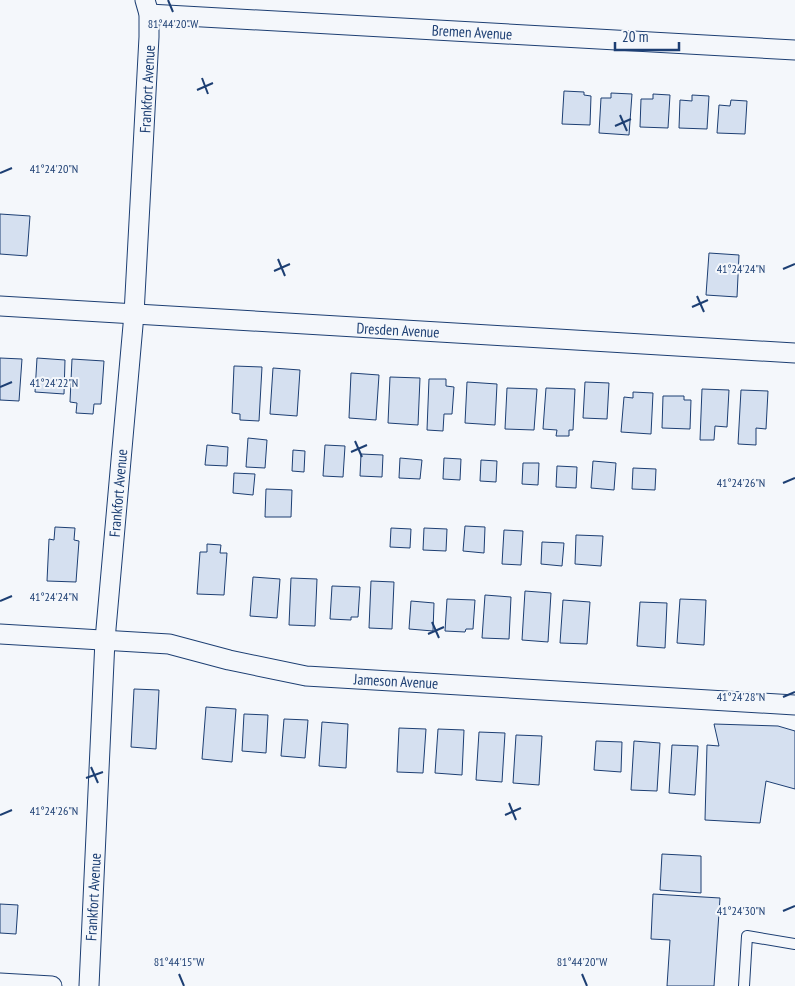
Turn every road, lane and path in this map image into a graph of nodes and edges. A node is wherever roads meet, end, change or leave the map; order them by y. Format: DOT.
graph roads {
  1 [pos="147,7"];
  2 [pos="795,50"];
  3 [pos="0,306"];
  4 [pos="134,314"];
  5 [pos="795,353"];
  6 [pos="0,634"];
  7 [pos="105,640"];
  8 [pos="795,705"];
  9 [pos="795,944"];
  10 [pos="0,983"];
  11 [pos="52,986"];
  12 [pos="89,986"];
  13 [pos="744,986"];
  1 -- 2 [label="street, Bremen Avenue"];
  1 -- 4 [label="street, Frankfort Avenue"];
  3 -- 4 [label="street, Dresden Avenue"];
  4 -- 5 [label="street, Dresden Avenue"];
  4 -- 7 [label="street, Frankfort Avenue"];
  6 -- 7 [label="street, Jameson Avenue"];
  7 -- 8 [label="street, Jameson Avenue"];
  7 -- 12 [label="street, Frankfort Avenue"];
  9 -- 13 [label="lane"];
  10 -- 11 [label="street"];
}
